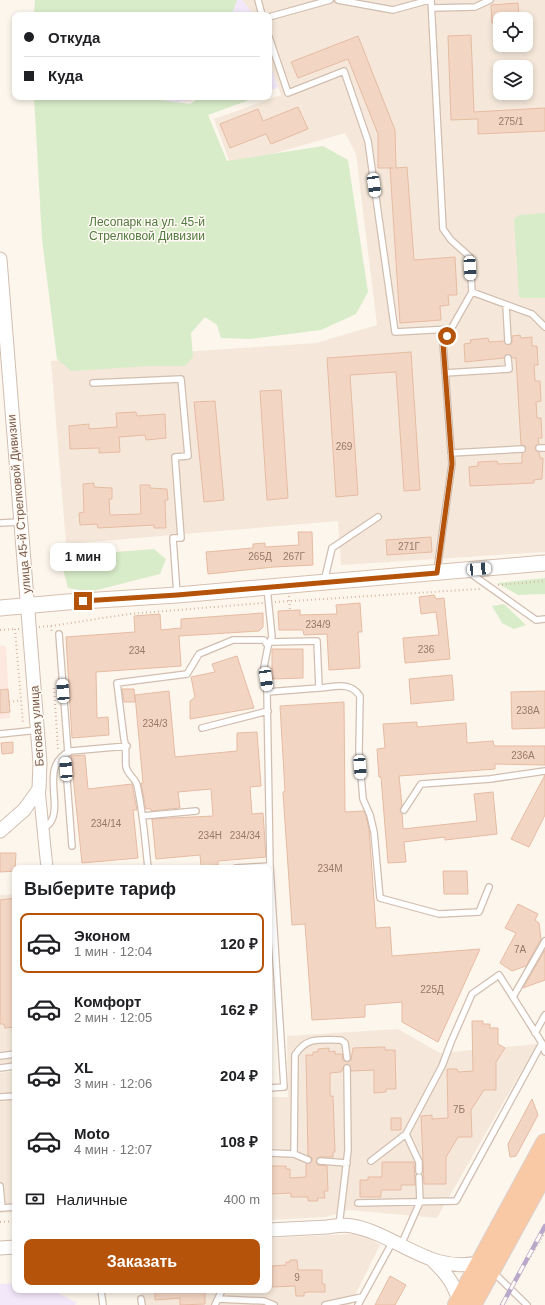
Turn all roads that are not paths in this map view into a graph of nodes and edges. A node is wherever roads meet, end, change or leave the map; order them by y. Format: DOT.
graph roads {
  1 [pos="258,0"];
  2 [pos="330,0"];
  3 [pos="338,0"];
  4 [pos="430,0"];
  5 [pos="490,0"];
  6 [pos="432,8"];
  7 [pos="261,12"];
  8 [pos="272,17"];
  9 [pos="272,45"];
  10 [pos="0,259"];
  11 [pos="472,292"];
  12 [pos="506,305"];
  13 [pos="545,327"];
  14 [pos="451,329"];
  15 [pos="508,341"];
  16 [pos="508,358"];
  17 [pos="445,373"];
  18 [pos="93,383"];
  19 [pos="522,449"];
  20 [pos="451,453"];
  21 [pos="378,517"];
  22 [pos="20,522"];
  23 [pos="0,523"];
  24 [pos="545,563"];
  25 [pos="466,570"];
  26 [pos="437,573"];
  27 [pos="324,583"];
  28 [pos="267,588"];
  29 [pos="177,595"];
  30 [pos="27,606"];
  31 [pos="0,608"];
  32 [pos="545,619"];
  33 [pos="59,634"];
  34 [pos="269,644"];
  35 [pos="319,688"];
  36 [pos="268,692"];
  37 [pos="268,711"];
  38 [pos="202,728"];
  39 [pos="38,730"];
  40 [pos="0,734"];
  41 [pos="127,746"];
  42 [pos="66,753"];
  43 [pos="545,770"];
  44 [pos="39,789"];
  45 [pos="404,810"];
  46 [pos="196,811"];
  47 [pos="142,816"];
  48 [pos="43,830"];
  49 [pos="0,831"];
  50 [pos="72,846"];
  51 [pos="47,865"];
  52 [pos="148,865"];
  53 [pos="270,865"];
  54 [pos="489,887"];
  55 [pos="272,898"];
  56 [pos="545,941"];
  57 [pos="513,997"];
  58 [pos="545,1015"];
  59 [pos="535,1033"];
  60 [pos="542,1043"];
  61 [pos="545,1052"];
  62 [pos="12,1054"];
  63 [pos="0,1056"];
  64 [pos="347,1058"];
  65 [pos="12,1066"];
  66 [pos="0,1068"];
  67 [pos="347,1068"];
  68 [pos="272,1088"];
  69 [pos="12,1096"];
  70 [pos="0,1097"];
  71 [pos="406,1134"];
  72 [pos="545,1143"];
  73 [pos="272,1153"];
  74 [pos="294,1154"];
  75 [pos="308,1160"];
  76 [pos="320,1161"];
  77 [pos="371,1161"];
  78 [pos="347,1163"];
  79 [pos="545,1172"];
  80 [pos="0,1186"];
  81 [pos="420,1202"];
  82 [pos="358,1203"];
  83 [pos="12,1207"];
  84 [pos="1,1208"];
  85 [pos="339,1226"];
  86 [pos="272,1230"];
  87 [pos="397,1243"];
  88 [pos="12,1247"];
  89 [pos="0,1248"];
  90 [pos="433,1261"];
  91 [pos="486,1266"];
  92 [pos="101,1293"];
  93 [pos="220,1293"];
  94 [pos="362,1297"];
  95 [pos="216,1302"];
  96 [pos="463,1304"];
  97 [pos="103,1305"];
  98 [pos="274,1305"];
  99 [pos="325,1305"];
  100 [pos="358,1305"];
  101 [pos="527,1305"];
  1 -- 7 [label="lane"];
  2 -- 8 [label="lane"];
  3 -- 4 [label="lane"];
  4 -- 6 [label="lane"];
  5 -- 6 [label="lane"];
  6 -- 11 [label="lane"];
  9 -- 14 [label="lane"];
  10 -- 22 [label="street, улица 45-й Стрелковой Дивизии"];
  11 -- 12 [label="lane"];
  11 -- 14 [label="lane"];
  12 -- 13 [label="lane"];
  12 -- 15 [label="lane"];
  14 -- 17 [label="lane"];
  16 -- 17 [label="lane"];
  17 -- 20 [label="lane"];
  18 -- 29 [label="lane"];
  19 -- 20 [label="lane"];
  20 -- 26 [label="lane"];
  21 -- 27 [label="lane"];
  22 -- 23 [label="lane"];
  22 -- 30 [label="street, улица 45-й Стрелковой Дивизии"];
  24 -- 25 [label="main road, улица 45-й Стрелковой Дивизии"];
  25 -- 26 [label="main road, улица 45-й Стрелковой Дивизии"];
  25 -- 32 [label="lane"];
  26 -- 27 [label="main road, улица 45-й Стрелковой Дивизии"];
  27 -- 28 [label="main road, улица 45-й Стрелковой Дивизии"];
  28 -- 29 [label="main road, улица 45-й Стрелковой Дивизии"];
  28 -- 34 [label="lane"];
  29 -- 30 [label="main road, улица 45-й Стрелковой Дивизии"];
  30 -- 31 [label="main road, улица 45-й Стрелковой Дивизии"];
  30 -- 39 [label="street, Беговая улица"];
  33 -- 42 [label="lane"];
  34 -- 35 [label="lane"];
  34 -- 36 [label="lane"];
  34 -- 41 [label="lane"];
  35 -- 36 [label="lane"];
  35 -- 54 [label="lane"];
  36 -- 37 [label="lane"];
  37 -- 38 [label="lane"];
  37 -- 53 [label="lane"];
  39 -- 40 [label="lane"];
  39 -- 44 [label="street, Беговая улица"];
  41 -- 42 [label="lane"];
  41 -- 47 [label="lane"];
  42 -- 48 [label="lane"];
  42 -- 50 [label="lane"];
  43 -- 45 [label="lane"];
  44 -- 48 [label="street"];
  44 -- 49 [label="street"];
  46 -- 47 [label="lane"];
  47 -- 52 [label="lane"];
  48 -- 51 [label="street"];
  55 -- 68 [label="lane"];
  56 -- 57 [label="lane"];
  57 -- 59 [label="lane"];
  57 -- 71 [label="lane"];
  58 -- 59 [label="lane"];
  59 -- 60 [label="lane"];
  60 -- 61 [label="lane"];
  60 -- 81 [label="lane"];
  62 -- 63 [label="lane"];
  64 -- 74 [label="lane"];
  65 -- 66 [label="lane"];
  67 -- 78 [label="lane"];
  69 -- 70 [label="lane"];
  71 -- 77 [label="lane"];
  71 -- 81 [label="lane"];
  72 -- 91 [label="highway"];
  73 -- 74 [label="lane"];
  74 -- 75 [label="lane"];
  76 -- 78 [label="lane"];
  78 -- 85 [label="lane"];
  79 -- 91 [label="highway"];
  80 -- 84 [label="lane"];
  81 -- 82 [label="lane"];
  81 -- 87 [label="lane"];
  83 -- 84 [label="lane"];
  85 -- 86 [label="street"];
  85 -- 87 [label="street"];
  87 -- 90 [label="street"];
  87 -- 94 [label="lane"];
  88 -- 89 [label="street"];
  90 -- 91 [label="street"];
  90 -- 96 [label="street"];
  91 -- 96 [label="highway"];
  91 -- 101 [label="lane"];
  92 -- 97 [label="lane"];
  93 -- 95 [label="lane"];
  94 -- 99 [label="lane"];
  94 -- 100 [label="lane"];
  95 -- 98 [label="lane"];
}
